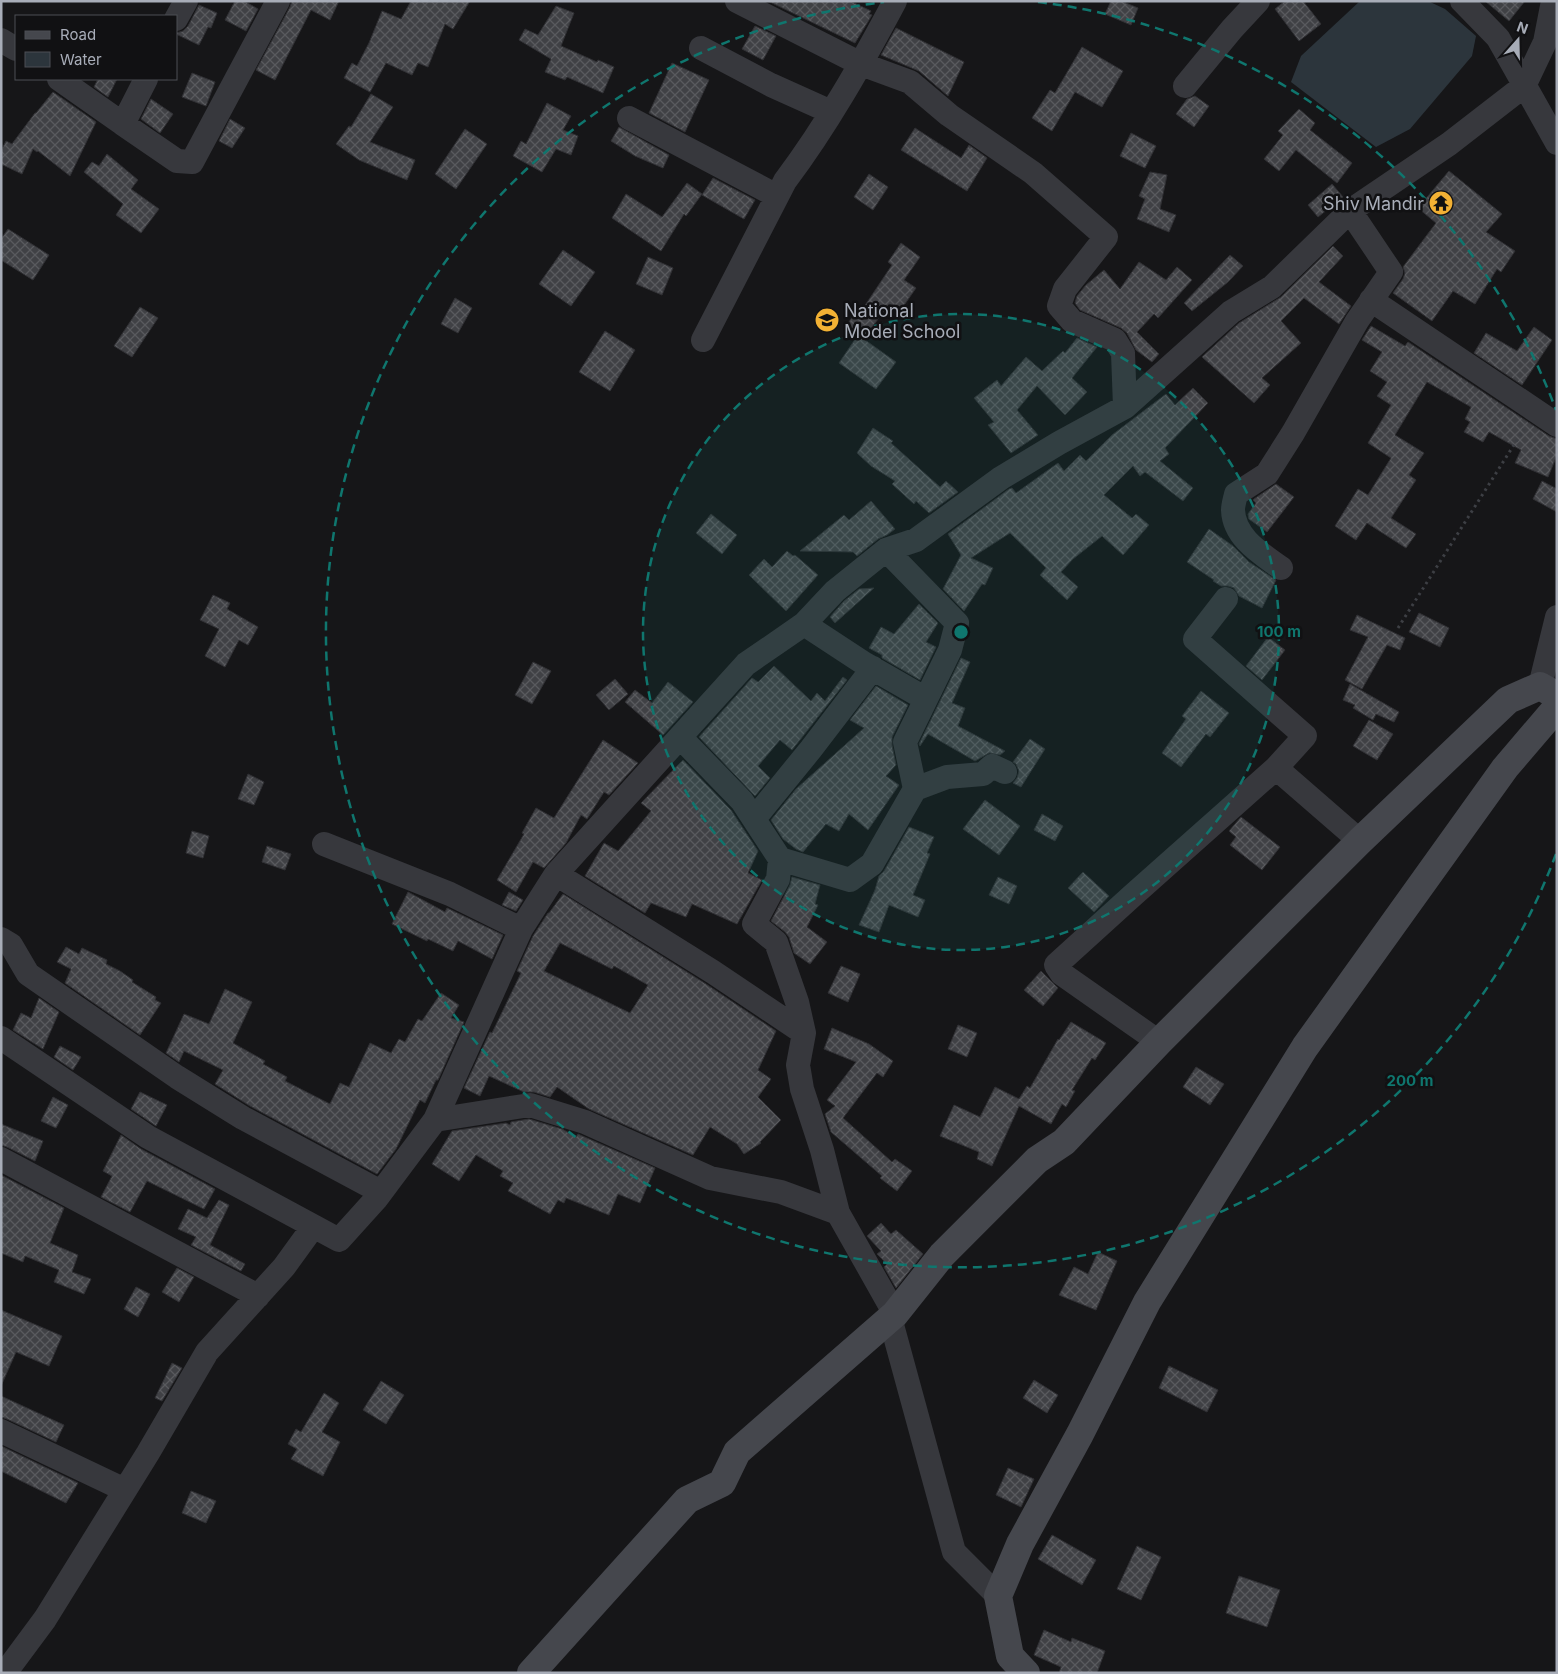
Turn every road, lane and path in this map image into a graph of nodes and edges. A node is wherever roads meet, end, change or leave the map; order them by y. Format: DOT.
graph roads {
  1 [pos="186,1"];
  2 [pos="278,1"];
  3 [pos="738,1"];
  4 [pos="894,1"];
  5 [pos="1258,1"];
  6 [pos="1462,1"];
  7 [pos="1552,1"];
  8 [pos="178,15"];
  9 [pos="1,40"];
  10 [pos="15,48"];
  11 [pos="700,48"];
  12 [pos="861,64"];
  13 [pos="60,80"];
  14 [pos="146,80"];
  15 [pos="1186,86"];
  16 [pos="1524,86"];
  17 [pos="831,112"];
  18 [pos="628,118"];
  19 [pos="124,124"];
  20 [pos="1557,143"];
  21 [pos="777,196"];
  22 [pos="1350,211"];
  23 [pos="1371,300"];
  24 [pos="702,340"];
  25 [pos="1126,407"];
  26 [pos="1536,410"];
  27 [pos="1557,425"];
  28 [pos="886,550"];
  29 [pos="1282,568"];
  30 [pos="1226,598"];
  31 [pos="1557,617"];
  32 [pos="804,624"];
  33 [pos="1398,628"];
  34 [pos="872,668"];
  35 [pos="1548,691"];
  36 [pos="926,699"];
  37 [pos="1557,707"];
  38 [pos="680,737"];
  39 [pos="1276,768"];
  40 [pos="1005,772"];
  41 [pos="915,789"];
  42 [pos="754,819"];
  43 [pos="1360,841"];
  44 [pos="324,844"];
  45 [pos="780,859"];
  46 [pos="556,874"];
  47 [pos="521,929"];
  48 [pos="1,940"];
  49 [pos="804,1033"];
  50 [pos="1,1038"];
  51 [pos="1159,1042"];
  52 [pos="435,1120"];
  53 [pos="1,1160"];
  54 [pos="381,1192"];
  55 [pos="838,1213"];
  56 [pos="313,1228"];
  57 [pos="258,1296"];
  58 [pos="895,1314"];
  59 [pos="1,1431"];
  60 [pos="125,1490"];
  61 [pos="998,1596"];
  62 [pos="5,1673"];
  63 [pos="531,1673"];
  64 [pos="1026,1673"];
  1 -- 8 [label="street"];
  2 -- 19 [label="street"];
  3 -- 12 [label="street"];
  4 -- 12 [label="street"];
  5 -- 15 [label="street"];
  6 -- 16 [label="street"];
  7 -- 16 [label="street"];
  9 -- 10 [label="street"];
  11 -- 17 [label="street"];
  12 -- 17 [label="street"];
  12 -- 25 [label="street"];
  13 -- 19 [label="street"];
  14 -- 19 [label="street"];
  16 -- 20 [label="street"];
  16 -- 22 [label="street"];
  17 -- 21 [label="street"];
  18 -- 21 [label="street"];
  21 -- 24 [label="street"];
  22 -- 23 [label="street"];
  22 -- 25 [label="street"];
  23 -- 26 [label="street"];
  23 -- 29 [label="street"];
  25 -- 28 [label="street"];
  26 -- 27 [label="street"];
  26 -- 33 [label="path"];
  28 -- 32 [label="street"];
  28 -- 36 [label="street"];
  30 -- 39 [label="street"];
  31 -- 35 [label="street"];
  32 -- 34 [label="street"];
  32 -- 38 [label="street"];
  34 -- 36 [label="street"];
  34 -- 42 [label="street"];
  35 -- 43 [label="street"];
  36 -- 41 [label="street"];
  37 -- 61 [label="street"];
  38 -- 42 [label="street"];
  38 -- 46 [label="street"];
  39 -- 43 [label="street"];
  39 -- 51 [label="street"];
  40 -- 41 [label="street"];
  41 -- 45 [label="street"];
  42 -- 45 [label="street"];
  43 -- 51 [label="street"];
  44 -- 47 [label="street"];
  45 -- 49 [label="street"];
  46 -- 47 [label="street"];
  46 -- 49 [label="street"];
  47 -- 52 [label="street"];
  48 -- 54 [label="street"];
  49 -- 55 [label="street"];
  50 -- 56 [label="street"];
  51 -- 58 [label="street"];
  52 -- 54 [label="street"];
  52 -- 55 [label="street"];
  53 -- 57 [label="street"];
  54 -- 56 [label="street"];
  55 -- 58 [label="street"];
  56 -- 57 [label="street"];
  57 -- 60 [label="street"];
  58 -- 61 [label="street"];
  58 -- 63 [label="street"];
  59 -- 60 [label="street"];
  60 -- 62 [label="street"];
  61 -- 64 [label="street"];
}
